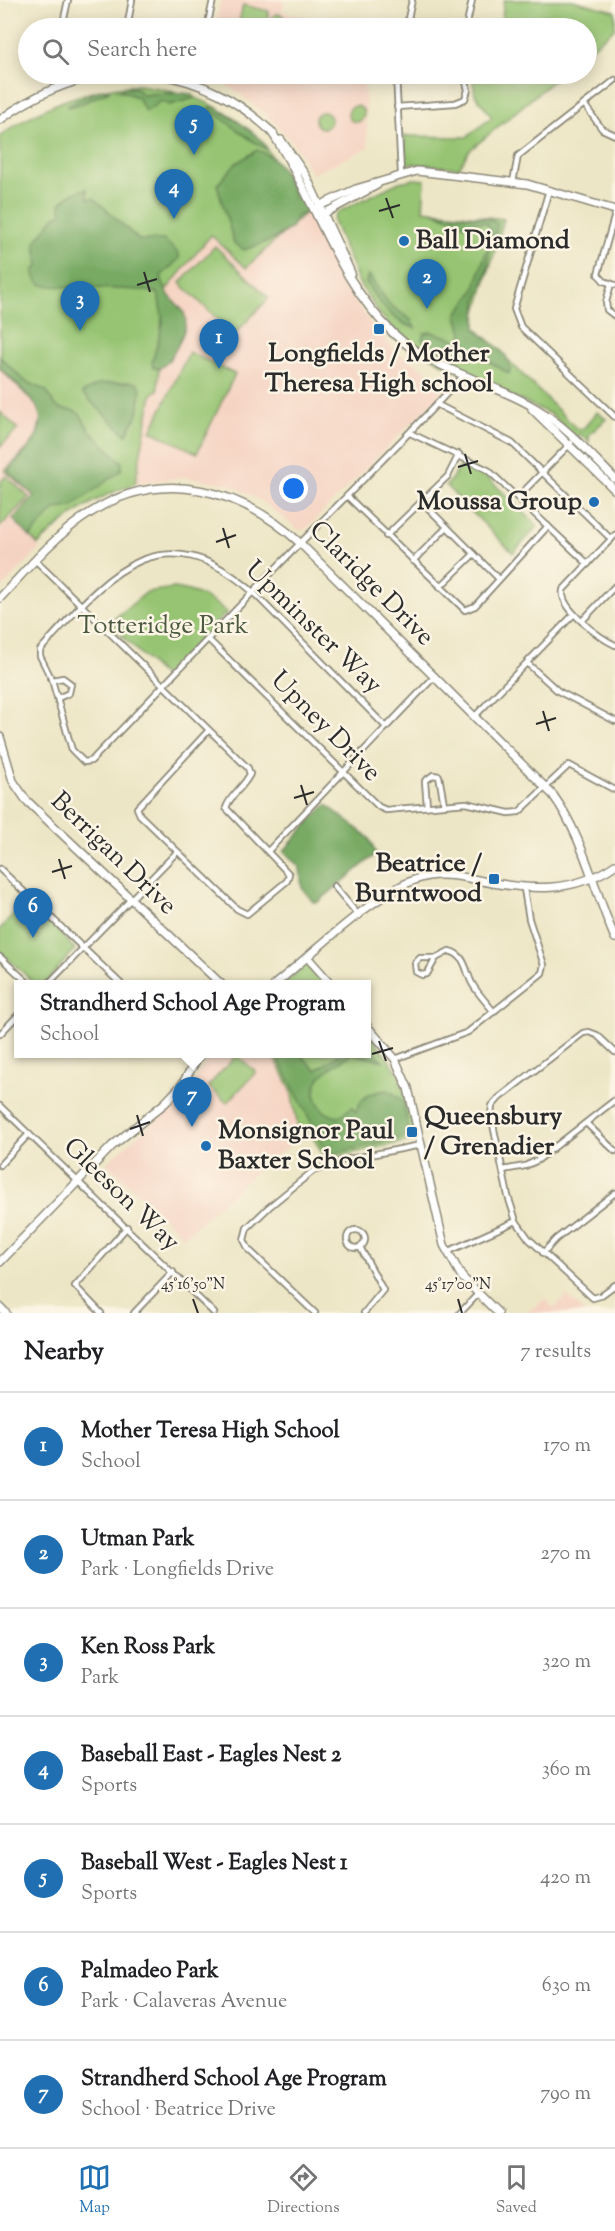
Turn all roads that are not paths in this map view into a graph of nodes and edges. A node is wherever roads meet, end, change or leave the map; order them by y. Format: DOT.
graph roads {
  1 [pos="68,0"];
  2 [pos="132,0"];
  3 [pos="213,0"];
  4 [pos="412,0"];
  5 [pos="472,0"];
  6 [pos="64,18"];
  7 [pos="129,18"];
  8 [pos="209,18"];
  9 [pos="408,18"];
  10 [pos="468,18"];
  11 [pos="615,80"];
  12 [pos="69,84"];
  13 [pos="198,84"];
  14 [pos="396,84"];
  15 [pos="466,84"];
  16 [pos="61,86"];
  17 [pos="584,104"];
  18 [pos="397,107"];
  19 [pos="0,120"];
  20 [pos="271,131"];
  21 [pos="615,135"];
  22 [pos="401,174"];
  23 [pos="393,177"];
  24 [pos="513,182"];
  25 [pos="549,190"];
  26 [pos="321,205"];
  27 [pos="316,212"];
  28 [pos="615,212"];
  29 [pos="325,213"];
  30 [pos="355,284"];
  31 [pos="613,284"];
  32 [pos="615,316"];
  33 [pos="463,376"];
  34 [pos="438,405"];
  35 [pos="615,417"];
  36 [pos="410,433"];
  37 [pos="572,442"];
  38 [pos="459,454"];
  39 [pos="542,471"];
  40 [pos="615,478"];
  41 [pos="615,490"];
  42 [pos="347,496"];
  43 [pos="518,497"];
  44 [pos="422,502"];
  45 [pos="548,526"];
  46 [pos="447,527"];
  47 [pos="386,536"];
  48 [pos="613,537"];
  49 [pos="300,543"];
  50 [pos="474,554"];
  51 [pos="36,561"];
  52 [pos="413,561"];
  53 [pos="588,564"];
  54 [pos="499,579"];
  55 [pos="615,586"];
  56 [pos="440,587"];
  57 [pos="253,592"];
  58 [pos="0,598"];
  59 [pos="82,604"];
  60 [pos="574,614"];
  61 [pos="582,621"];
  62 [pos="208,639"];
  63 [pos="615,645"];
  64 [pos="527,663"];
  65 [pos="435,676"];
  66 [pos="52,680"];
  67 [pos="165,686"];
  68 [pos="58,698"];
  69 [pos="476,715"];
  70 [pos="615,722"];
  71 [pos="386,727"];
  72 [pos="209,730"];
  73 [pos="0,737"];
  74 [pos="343,772"];
  75 [pos="544,786"];
  76 [pos="615,790"];
  77 [pos="444,804"];
  78 [pos="427,806"];
  79 [pos="269,850"];
  80 [pos="177,852"];
  81 [pos="615,865"];
  82 [pos="0,869"];
  83 [pos="593,877"];
  84 [pos="334,886"];
  85 [pos="524,889"];
  86 [pos="131,900"];
  87 [pos="358,916"];
  88 [pos="615,938"];
  89 [pos="82,949"];
  90 [pos="0,957"];
  91 [pos="308,958"];
  92 [pos="436,958"];
  93 [pos="25,980"];
  94 [pos="52,980"];
  95 [pos="117,980"];
  96 [pos="217,980"];
  97 [pos="280,980"];
  98 [pos="327,980"];
  99 [pos="494,1012"];
  100 [pos="14,1019"];
  101 [pos="371,1031"];
  102 [pos="0,1034"];
  103 [pos="615,1052"];
  104 [pos="196,1058"];
  105 [pos="395,1059"];
  106 [pos="615,1100"];
  107 [pos="0,1106"];
  108 [pos="586,1124"];
  109 [pos="29,1134"];
  110 [pos="421,1145"];
  111 [pos="615,1151"];
  112 [pos="0,1165"];
  113 [pos="503,1170"];
  114 [pos="78,1181"];
  115 [pos="615,1193"];
  116 [pos="516,1221"];
  117 [pos="127,1227"];
  118 [pos="360,1247"];
  119 [pos="447,1252"];
  120 [pos="543,1253"];
  121 [pos="0,1262"];
  122 [pos="173,1272"];
  123 [pos="615,1285"];
  124 [pos="478,1294"];
  125 [pos="0,1307"];
  126 [pos="6,1313"];
  127 [pos="101,1313"];
  128 [pos="134,1313"];
  129 [pos="214,1313"];
  130 [pos="315,1313"];
  131 [pos="364,1313"];
  132 [pos="460,1313"];
  133 [pos="498,1313"];
  1 -- 6 [label="street"];
  2 -- 7 [label="street"];
  3 -- 8 [label="street"];
  4 -- 9 [label="street"];
  5 -- 10 [label="street"];
  11 -- 17 [label="street"];
  12 -- 16 [label="street"];
  13 -- 20 [label="street"];
  14 -- 18 [label="street"];
  15 -- 18 [label="street"];
  16 -- 19 [label="street"];
  17 -- 21 [label="street"];
  17 -- 24 [label="street"];
  18 -- 22 [label="street"];
  20 -- 26 [label="street"];
  20 -- 27 [label="street"];
  22 -- 23 [label="street"];
  22 -- 24 [label="street"];
  23 -- 26 [label="street"];
  23 -- 29 [label="street"];
  24 -- 25 [label="street"];
  25 -- 28 [label="street"];
  25 -- 35 [label="street"];
  26 -- 27 [label="street"];
  26 -- 29 [label="street"];
  27 -- 29 [label="street"];
  27 -- 30 [label="street"];
  28 -- 31 [label="street"];
  29 -- 30 [label="street"];
  30 -- 33 [label="street"];
  31 -- 32 [label="street"];
  33 -- 34 [label="street"];
  33 -- 37 [label="street"];
  34 -- 36 [label="street"];
  34 -- 39 [label="street"];
  36 -- 38 [label="street"];
  36 -- 42 [label="street"];
  37 -- 39 [label="street"];
  37 -- 40 [label="street"];
  37 -- 41 [label="street"];
  38 -- 43 [label="street"];
  38 -- 44 [label="street"];
  39 -- 43 [label="street"];
  39 -- 48 [label="street"];
  42 -- 47 [label="street"];
  42 -- 49 [label="street"];
  43 -- 45 [label="street"];
  44 -- 46 [label="street"];
  44 -- 47 [label="street"];
  45 -- 53 [label="street"];
  45 -- 54 [label="street"];
  46 -- 50 [label="street"];
  46 -- 52 [label="street"];
  47 -- 52 [label="street"];
  48 -- 53 [label="street"];
  49 -- 51 [label="street, Claridge Drive"];
  49 -- 57 [label="street"];
  49 -- 65 [label="street, Claridge Drive"];
  50 -- 54 [label="street"];
  50 -- 56 [label="street"];
  51 -- 58 [label="street, Claridge Drive"];
  51 -- 59 [label="street"];
  52 -- 56 [label="street"];
  53 -- 60 [label="street"];
  54 -- 56 [label="street"];
  55 -- 61 [label="street"];
  57 -- 59 [label="street, Upminster Way"];
  57 -- 62 [label="street"];
  57 -- 71 [label="street, Upminster Way"];
  59 -- 66 [label="street, Upminster Way"];
  59 -- 67 [label="street"];
  60 -- 61 [label="street"];
  60 -- 64 [label="street"];
  61 -- 63 [label="street"];
  62 -- 67 [label="street"];
  62 -- 74 [label="street, Upney Drive"];
  64 -- 69 [label="street"];
  64 -- 70 [label="street"];
  65 -- 69 [label="street, Claridge Drive"];
  65 -- 71 [label="street"];
  66 -- 68 [label="street"];
  66 -- 68 [label="street"];
  67 -- 68 [label="street"];
  67 -- 72 [label="street"];
  69 -- 75 [label="street, Claridge Drive"];
  71 -- 74 [label="street"];
  72 -- 79 [label="street"];
  72 -- 80 [label="street"];
  73 -- 86 [label="street, Berrigan Drive"];
  74 -- 78 [label="street, Upney Drive"];
  74 -- 79 [label="street"];
  75 -- 76 [label="street"];
  75 -- 77 [label="street, Upney Drive"];
  75 -- 83 [label="street, Claridge Drive"];
  77 -- 78 [label="street, Upney Drive"];
  77 -- 78 [label="street"];
  79 -- 80 [label="street"];
  80 -- 86 [label="street"];
  81 -- 83 [label="street"];
  82 -- 89 [label="street"];
  83 -- 85 [label="street"];
  83 -- 88 [label="street, Claridge Drive"];
  84 -- 87 [label="street"];
  85 -- 87 [label="street"];
  85 -- 99 [label="street"];
  86 -- 89 [label="street"];
  86 -- 96 [label="street, Berrigan Drive"];
  87 -- 91 [label="street"];
  89 -- 94 [label="street"];
  89 -- 95 [label="street"];
  90 -- 93 [label="street"];
  91 -- 97 [label="street"];
  91 -- 98 [label="street"];
  92 -- 92 [label="street"];
  92 -- 99 [label="street"];
  99 -- 105 [label="street"];
  100 -- 102 [label="street"];
  101 -- 105 [label="street"];
  103 -- 113 [label="street"];
  104 -- 114 [label="street"];
  105 -- 110 [label="street"];
  106 -- 108 [label="street"];
  107 -- 109 [label="street, Gleeson Way"];
  108 -- 111 [label="street"];
  108 -- 113 [label="street"];
  109 -- 112 [label="street"];
  109 -- 114 [label="street, Gleeson Way"];
  110 -- 119 [label="street"];
  110 -- 130 [label="street"];
  113 -- 116 [label="street"];
  114 -- 117 [label="street, Gleeson Way"];
  114 -- 121 [label="street"];
  115 -- 120 [label="street"];
  116 -- 119 [label="street"];
  116 -- 120 [label="street"];
  117 -- 122 [label="street, Gleeson Way"];
  117 -- 127 [label="street"];
  118 -- 118 [label="street"];
  118 -- 131 [label="street"];
  119 -- 124 [label="street"];
  120 -- 123 [label="street"];
  122 -- 128 [label="street"];
  122 -- 129 [label="street, Gleeson Way"];
  124 -- 132 [label="street"];
  124 -- 133 [label="street"];
  125 -- 126 [label="street"];
}
